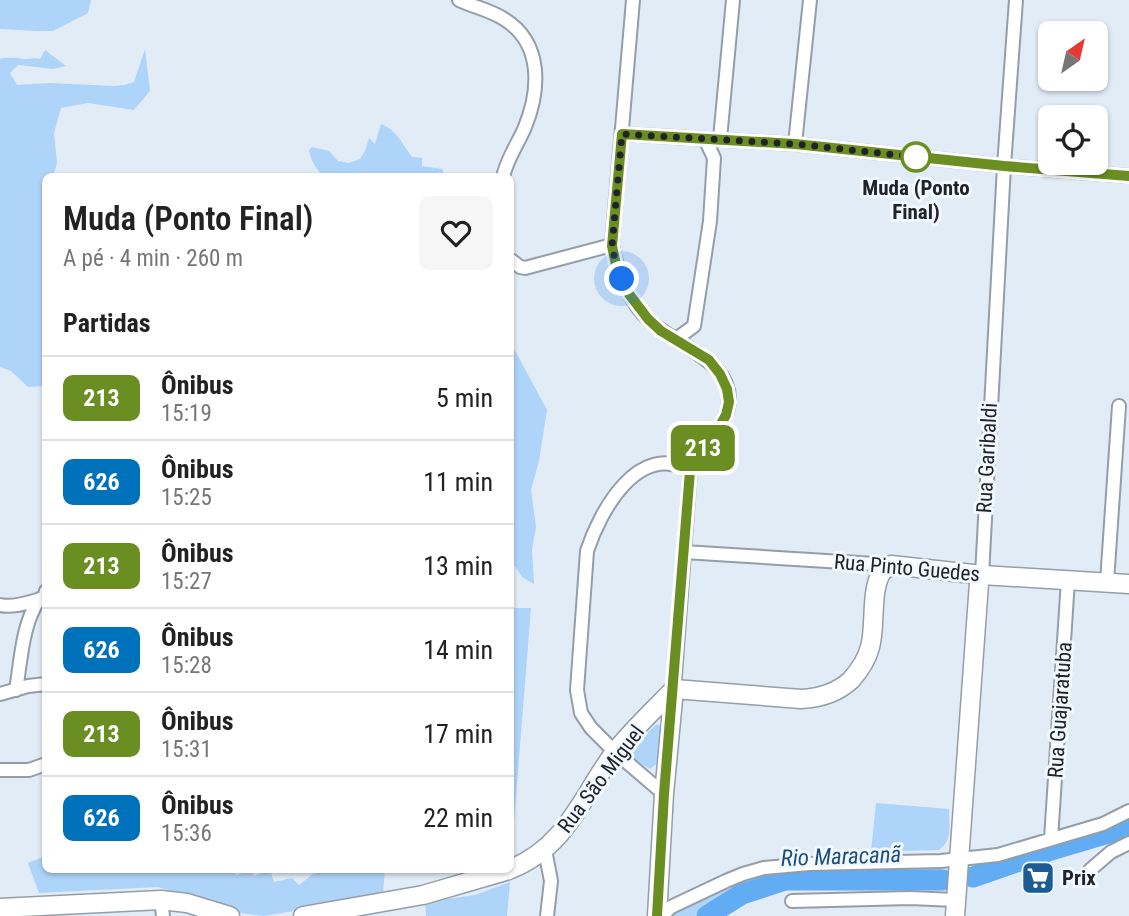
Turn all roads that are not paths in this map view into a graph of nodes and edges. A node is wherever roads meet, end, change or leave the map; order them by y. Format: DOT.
graph roads {
  1 [pos="459,0"];
  2 [pos="634,0"];
  3 [pos="733,0"];
  4 [pos="810,0"];
  5 [pos="1016,0"];
  6 [pos="622,134"];
  7 [pos="705,139"];
  8 [pos="720,139"];
  9 [pos="795,144"];
  10 [pos="1004,166"];
  11 [pos="504,173"];
  12 [pos="1129,176"];
  13 [pos="612,246"];
  14 [pos="514,262"];
  15 [pos="676,340"];
  16 [pos="1119,407"];
  17 [pos="690,471"];
  18 [pos="684,552"];
  19 [pos="891,565"];
  20 [pos="982,575"];
  21 [pos="1068,580"];
  22 [pos="1107,582"];
  23 [pos="1129,584"];
  24 [pos="42,597"];
  25 [pos="42,598"];
  26 [pos="0,605"];
  27 [pos="42,685"];
  28 [pos="674,689"];
  29 [pos="16,690"];
  30 [pos="0,694"];
  31 [pos="615,752"];
  32 [pos="42,765"];
  33 [pos="0,770"];
  34 [pos="664,794"];
  35 [pos="1129,811"];
  36 [pos="1051,839"];
  37 [pos="1129,843"];
  38 [pos="545,850"];
  39 [pos="514,867"];
  40 [pos="1090,870"];
  41 [pos="488,873"];
  42 [pos="465,877"];
  43 [pos="956,887"];
  44 [pos="792,901"];
  45 [pos="0,908"];
  46 [pos="162,908"];
  47 [pos="230,916"];
  48 [pos="303,916"];
  49 [pos="547,916"];
  50 [pos="657,916"];
  51 [pos="663,916"];
  1 -- 11 [label="street"];
  2 -- 6 [label="street"];
  3 -- 8 [label="street"];
  4 -- 9 [label="street"];
  5 -- 10 [label="street, Rua Garibaldi"];
  6 -- 7 [label="street"];
  6 -- 13 [label="street"];
  7 -- 8 [label="street"];
  7 -- 15 [label="street"];
  8 -- 9 [label="street"];
  9 -- 10 [label="street"];
  10 -- 12 [label="street"];
  10 -- 20 [label="street, Rua Garibaldi"];
  13 -- 14 [label="street"];
  13 -- 15 [label="street"];
  15 -- 17 [label="street"];
  16 -- 22 [label="street"];
  17 -- 18 [label="street"];
  17 -- 31 [label="street"];
  18 -- 19 [label="street, Rua Pinto Guedes"];
  18 -- 28 [label="street"];
  19 -- 20 [label="street, Rua Pinto Guedes"];
  19 -- 28 [label="street"];
  20 -- 21 [label="street, Rua Pinto Guedes"];
  20 -- 43 [label="street, Rua Garibaldi"];
  21 -- 22 [label="street, Rua Pinto Guedes"];
  21 -- 36 [label="street, Rua Guajaratuba"];
  22 -- 23 [label="street, Rua Pinto Guedes"];
  24 -- 26 [label="street"];
  25 -- 29 [label="street"];
  27 -- 29 [label="street"];
  28 -- 31 [label="street, Rua São Miguel"];
  28 -- 34 [label="street"];
  29 -- 30 [label="street"];
  31 -- 34 [label="street"];
  31 -- 38 [label="street, Rua São Miguel"];
  32 -- 33 [label="street"];
  34 -- 50 [label="street"];
  35 -- 36 [label="street"];
  36 -- 43 [label="street"];
  37 -- 40 [label="street"];
  38 -- 39 [label="street, Rua São Miguel"];
  38 -- 49 [label="street"];
  41 -- 42 [label="street, Rua São Miguel"];
  42 -- 48 [label="street, Rua São Miguel"];
  43 -- 44 [label="street"];
  43 -- 51 [label="street"];
  45 -- 46 [label="street"];
  46 -- 47 [label="street"];
}
